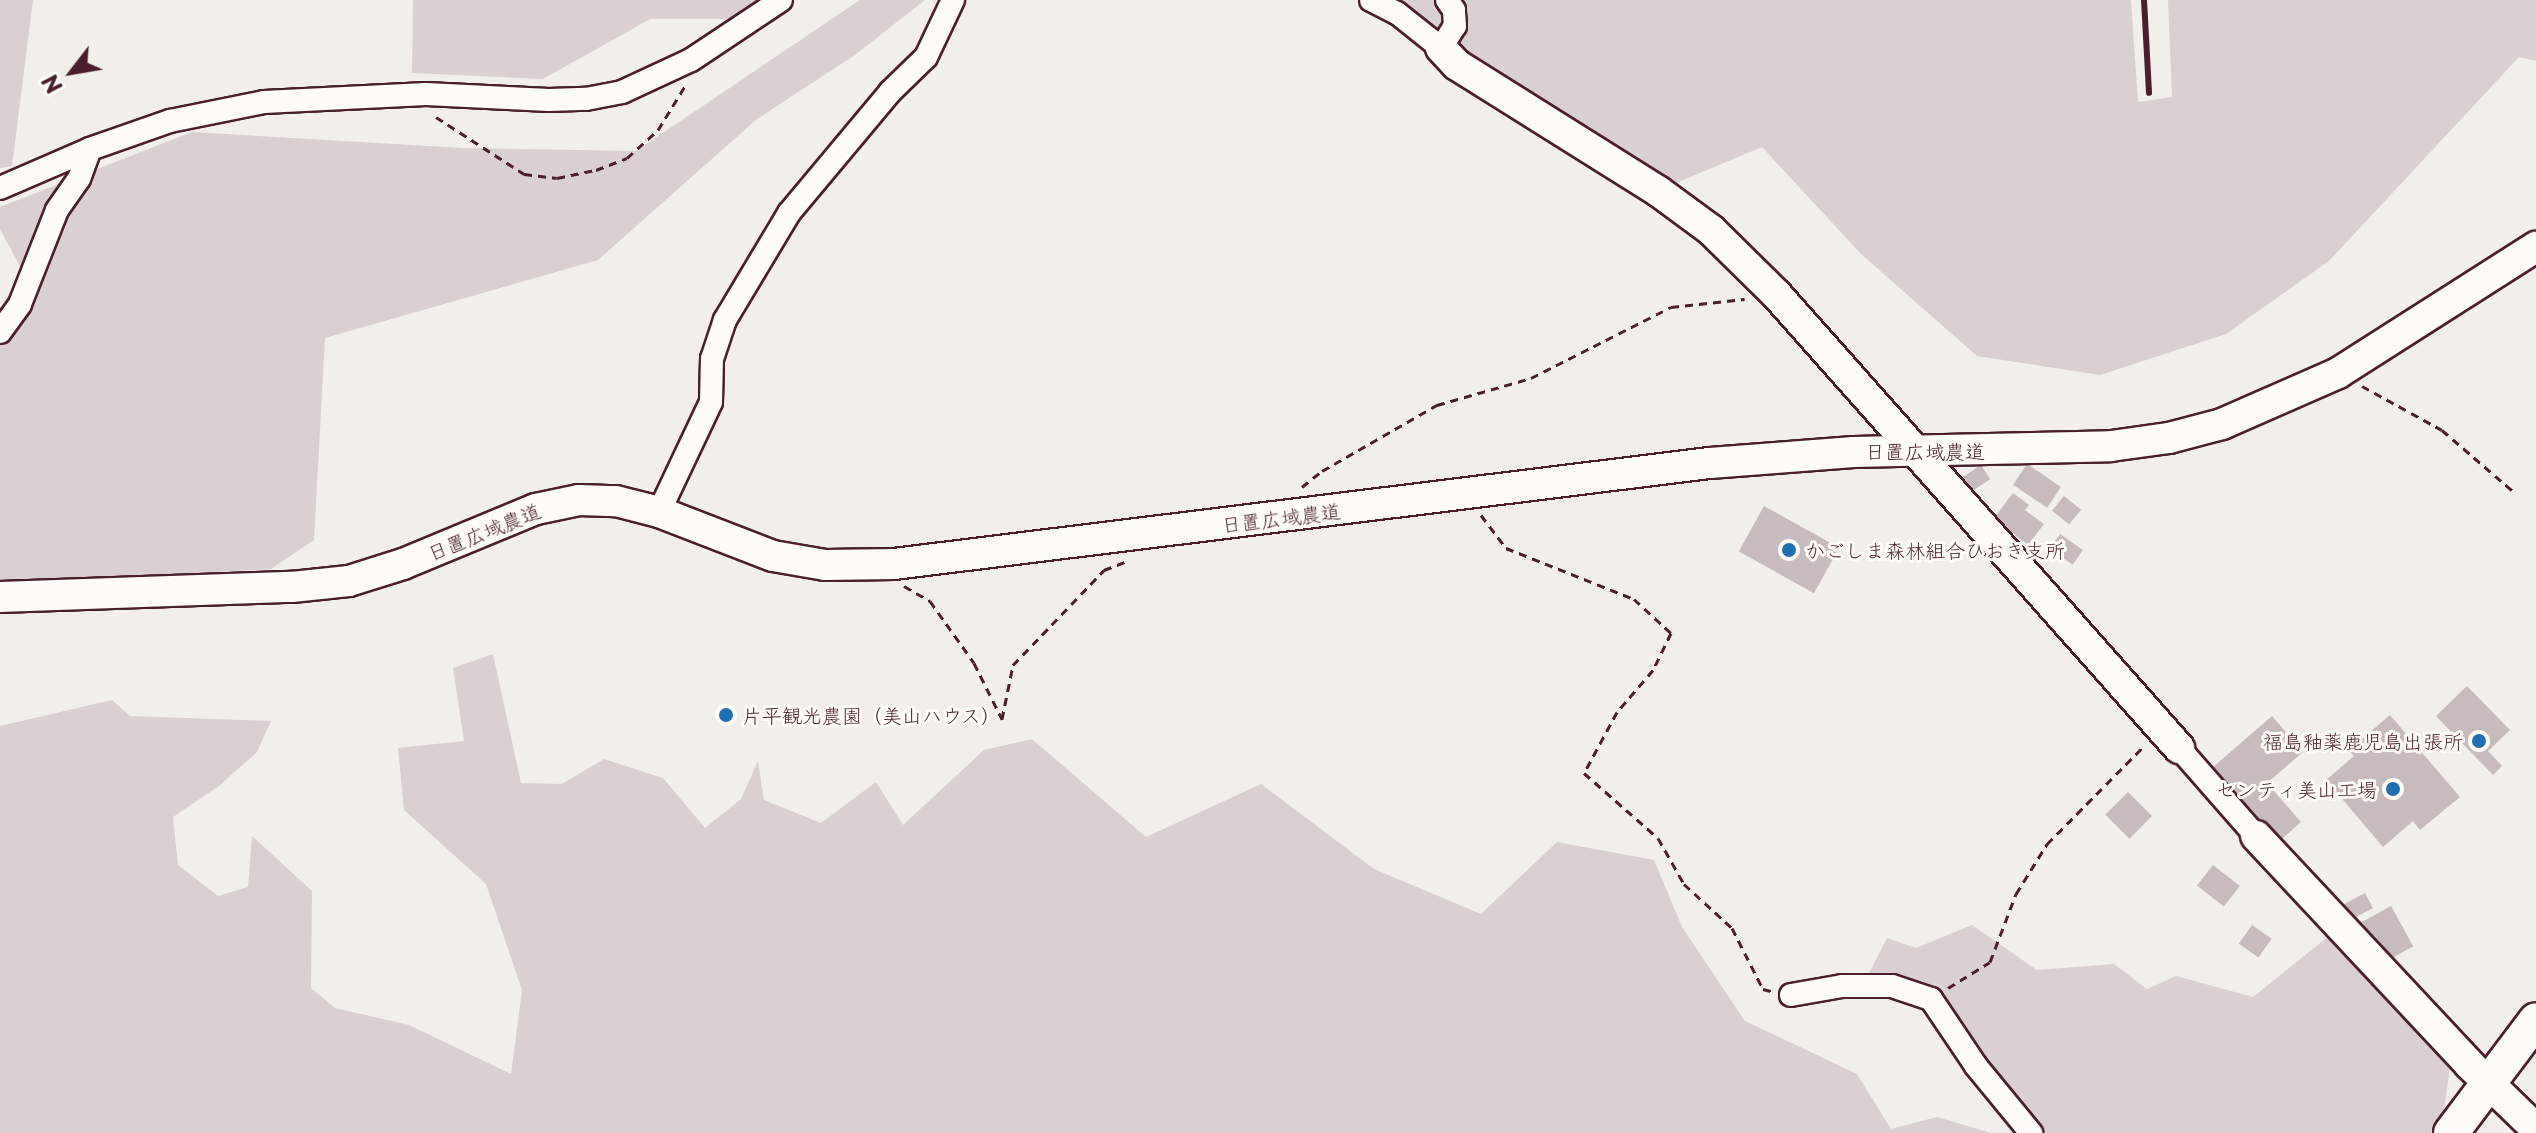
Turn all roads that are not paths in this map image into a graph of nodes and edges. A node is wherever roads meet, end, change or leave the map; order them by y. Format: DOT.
graph roads {
  1 [pos="781,0"];
  2 [pos="953,0"];
  3 [pos="1371,0"];
  4 [pos="1447,0"];
  5 [pos="1441,48"];
  6 [pos="90,149"];
  7 [pos="0,188"];
  8 [pos="2536,247"];
  9 [pos="0,332"];
  10 [pos="1916,451"];
  11 [pos="659,512"];
  12 [pos="0,597"];
  13 [pos="2170,738"];
  14 [pos="2256,836"];
  15 [pos="1791,995"];
  16 [pos="2536,1020"];
  17 [pos="2489,1083"];
  18 [pos="2536,1129"];
  19 [pos="2031,1133"];
  20 [pos="2451,1133"];
  1 -- 6 [label="street"];
  2 -- 11 [label="street"];
  3 -- 5 [label="street"];
  4 -- 5 [label="street"];
  5 -- 10 [label="street"];
  6 -- 7 [label="street"];
  6 -- 9 [label="street"];
  8 -- 10 [label="street, 日置広域農道"];
  10 -- 11 [label="street, 日置広域農道"];
  10 -- 13 [label="street"];
  11 -- 12 [label="street, 日置広域農道"];
  13 -- 14 [label="street"];
  14 -- 17 [label="street"];
  15 -- 19 [label="street"];
  16 -- 17 [label="main road"];
  17 -- 18 [label="street"];
  17 -- 20 [label="main road"];
}
